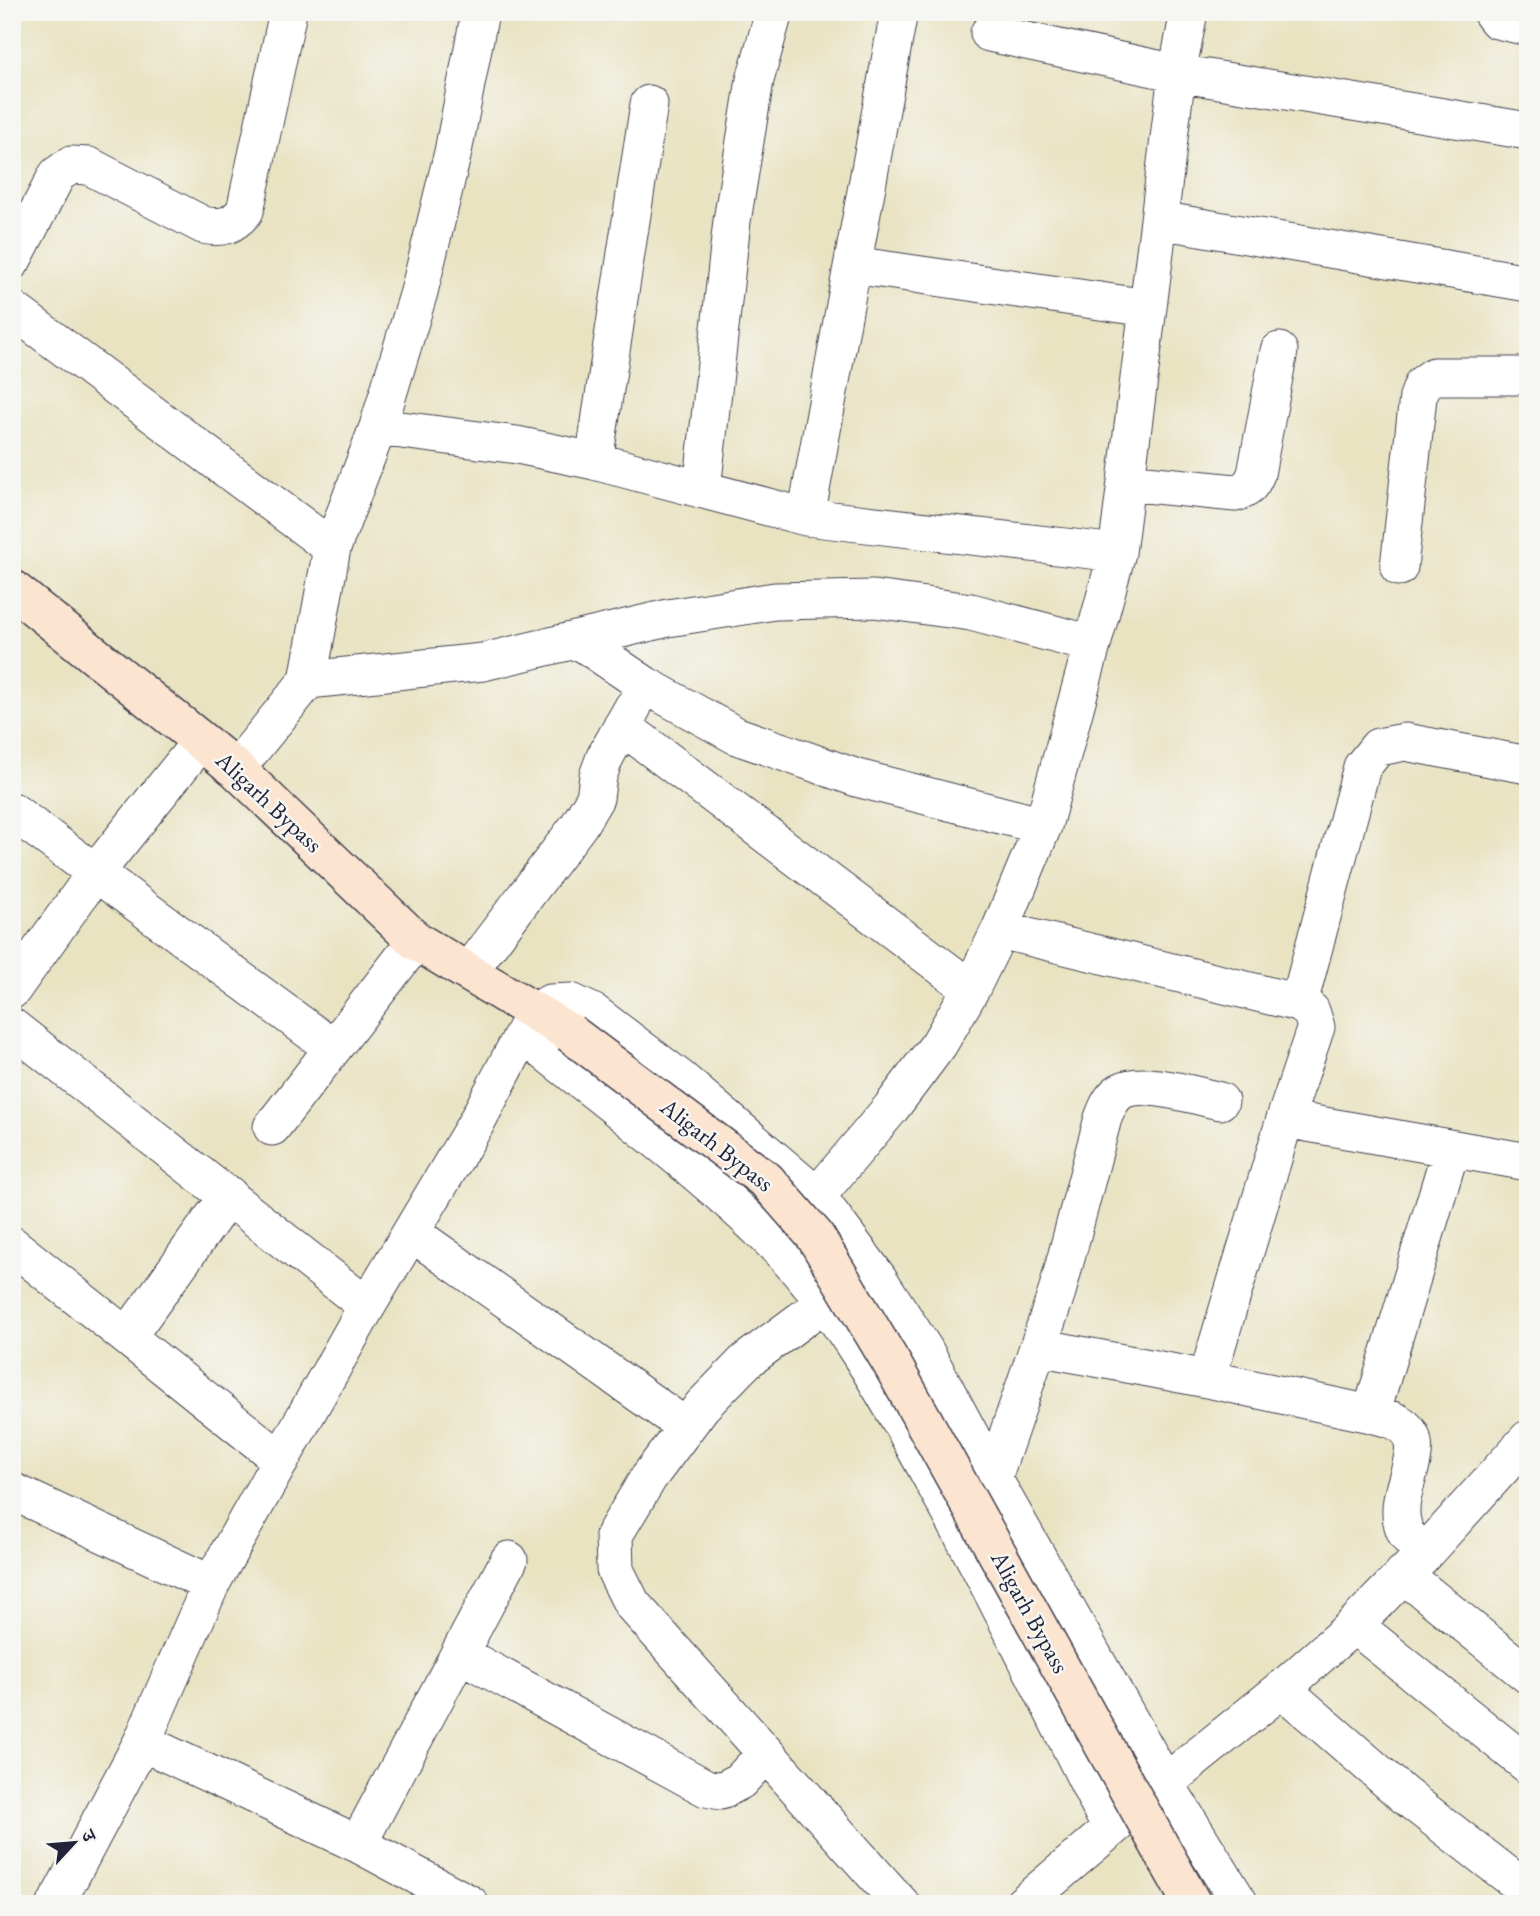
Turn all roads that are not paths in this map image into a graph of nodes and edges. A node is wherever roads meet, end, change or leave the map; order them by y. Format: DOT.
graph roads {
  1 [pos="288,12"];
  2 [pos="480,12"];
  3 [pos="774,12"];
  4 [pos="899,12"];
  5 [pos="1189,12"];
  6 [pos="1491,12"];
  7 [pos="1528,27"];
  8 [pos="989,33"];
  9 [pos="1177,73"];
  10 [pos="649,104"];
  11 [pos="1528,131"];
  12 [pos="1159,220"];
  13 [pos="12,261"];
  14 [pos="853,265"];
  15 [pos="1528,283"];
  16 [pos="1148,308"];
  17 [pos="12,309"];
  18 [pos="1279,351"];
  19 [pos="1528,376"];
  20 [pos="378,427"];
  21 [pos="594,461"];
  22 [pos="1126,482"];
  23 [pos="702,489"];
  24 [pos="806,517"];
  25 [pos="332,548"];
  26 [pos="1117,553"];
  27 [pos="1399,568"];
  28 [pos="12,589"];
  29 [pos="580,641"];
  30 [pos="1092,644"];
  31 [pos="308,680"];
  32 [pos="645,685"];
  33 [pos="622,726"];
  34 [pos="201,741"];
  35 [pos="1528,765"];
  36 [pos="236,769"];
  37 [pos="12,811"];
  38 [pos="1043,826"];
  39 [pos="96,872"];
  40 [pos="1000,930"];
  41 [pos="416,941"];
  42 [pos="468,972"];
  43 [pos="971,989"];
  44 [pos="12,990"];
  45 [pos="1299,1003"];
  46 [pos="529,1024"];
  47 [pos="12,1027"];
  48 [pos="333,1048"];
  49 [pos="1220,1101"];
  50 [pos="1285,1119"];
  51 [pos="272,1127"];
  52 [pos="1451,1149"];
  53 [pos="1528,1162"];
  54 [pos="229,1195"];
  55 [pos="817,1196"];
  56 [pos="412,1233"];
  57 [pos="12,1245"];
  58 [pos="824,1303"];
  59 [pos="367,1306"];
  60 [pos="127,1337"];
  61 [pos="1038,1347"];
  62 [pos="1207,1379"];
  63 [pos="1371,1414"];
  64 [pos="686,1427"];
  65 [pos="1528,1439"];
  66 [pos="281,1460"];
  67 [pos="993,1478"];
  68 [pos="13,1492"];
  69 [pos="509,1560"];
  70 [pos="1414,1564"];
  71 [pos="211,1584"];
  72 [pos="1354,1625"];
  73 [pos="460,1654"];
  74 [pos="1528,1675"];
  75 [pos="1282,1689"];
  76 [pos="142,1742"];
  77 [pos="766,1753"];
  78 [pos="1528,1765"];
  79 [pos="1165,1783"];
  80 [pos="1111,1829"];
  81 [pos="358,1844"];
  82 [pos="1528,1891"];
  83 [pos="56,1904"];
  84 [pos="470,1904"];
  85 [pos="901,1904"];
  86 [pos="1023,1904"];
  87 [pos="1192,1904"];
  88 [pos="1240,1904"];
  1 -- 13 [label="street"];
  2 -- 20 [label="street"];
  3 -- 23 [label="street"];
  4 -- 14 [label="street"];
  5 -- 9 [label="street"];
  6 -- 7 [label="street"];
  8 -- 9 [label="street"];
  9 -- 11 [label="street"];
  9 -- 12 [label="street"];
  10 -- 21 [label="street"];
  12 -- 15 [label="street"];
  12 -- 16 [label="street"];
  14 -- 16 [label="street"];
  14 -- 24 [label="street"];
  16 -- 22 [label="street"];
  17 -- 25 [label="street"];
  18 -- 22 [label="street"];
  19 -- 27 [label="street"];
  20 -- 21 [label="street"];
  20 -- 25 [label="street"];
  21 -- 23 [label="street"];
  22 -- 26 [label="street"];
  23 -- 24 [label="street"];
  24 -- 26 [label="street"];
  25 -- 31 [label="street"];
  26 -- 30 [label="street"];
  28 -- 34 [label="main road, Aligarh Bypass"];
  29 -- 30 [label="street"];
  29 -- 31 [label="street"];
  29 -- 32 [label="street"];
  30 -- 38 [label="street"];
  31 -- 36 [label="street"];
  32 -- 33 [label="street"];
  32 -- 38 [label="street"];
  33 -- 42 [label="street"];
  33 -- 43 [label="street"];
  34 -- 36 [label="main road, Aligarh Bypass"];
  34 -- 39 [label="street"];
  35 -- 45 [label="street"];
  36 -- 41 [label="main road, Aligarh Bypass"];
  37 -- 39 [label="street"];
  38 -- 40 [label="street"];
  39 -- 44 [label="street"];
  39 -- 48 [label="street"];
  40 -- 43 [label="street"];
  40 -- 45 [label="street"];
  41 -- 42 [label="main road, Aligarh Bypass"];
  41 -- 48 [label="street"];
  42 -- 46 [label="main road, Aligarh Bypass"];
  43 -- 55 [label="street"];
  45 -- 50 [label="street"];
  46 -- 55 [label="street"];
  46 -- 56 [label="street"];
  46 -- 58 [label="street"];
  46 -- 87 [label="main road, Aligarh Bypass, bridge"];
  47 -- 54 [label="street"];
  48 -- 51 [label="street"];
  49 -- 61 [label="street"];
  50 -- 52 [label="street"];
  50 -- 62 [label="street"];
  52 -- 53 [label="street"];
  52 -- 63 [label="street"];
  54 -- 59 [label="street"];
  54 -- 60 [label="street"];
  55 -- 67 [label="street"];
  56 -- 59 [label="street"];
  56 -- 64 [label="street"];
  57 -- 60 [label="street"];
  58 -- 64 [label="street"];
  58 -- 80 [label="street"];
  59 -- 66 [label="street"];
  60 -- 66 [label="street"];
  61 -- 62 [label="street"];
  61 -- 67 [label="street"];
  62 -- 63 [label="street"];
  63 -- 70 [label="street"];
  64 -- 77 [label="street"];
  65 -- 70 [label="street"];
  66 -- 71 [label="street"];
  67 -- 79 [label="street"];
  68 -- 71 [label="street"];
  69 -- 73 [label="street"];
  70 -- 72 [label="street"];
  70 -- 74 [label="street"];
  71 -- 76 [label="street"];
  72 -- 75 [label="street"];
  72 -- 78 [label="street"];
  73 -- 77 [label="street"];
  73 -- 81 [label="street"];
  75 -- 79 [label="street"];
  75 -- 82 [label="street"];
  76 -- 81 [label="street"];
  76 -- 83 [label="street"];
  77 -- 85 [label="street"];
  79 -- 80 [label="street"];
  79 -- 88 [label="street"];
  80 -- 86 [label="street"];
  81 -- 84 [label="street"];
}
